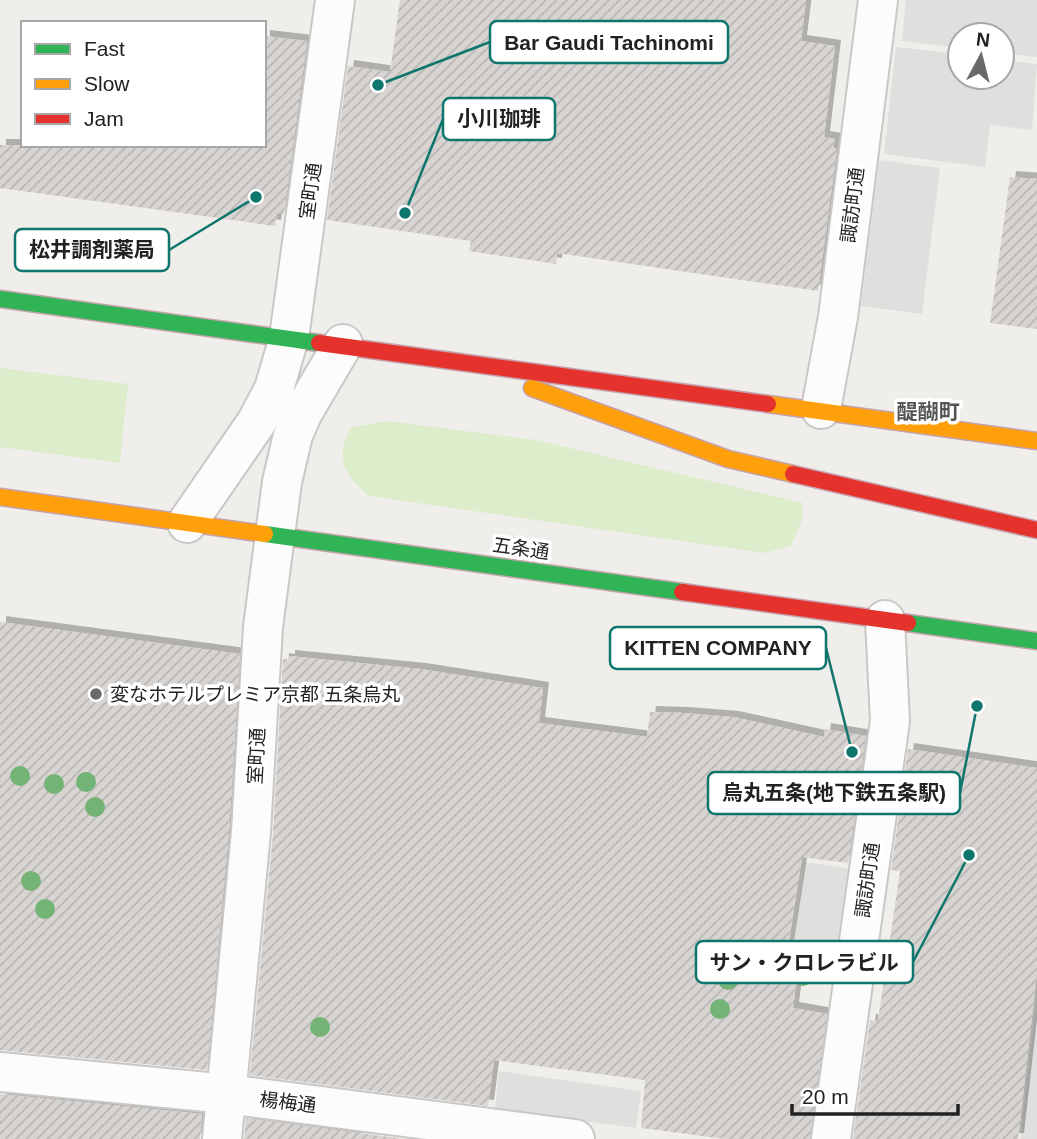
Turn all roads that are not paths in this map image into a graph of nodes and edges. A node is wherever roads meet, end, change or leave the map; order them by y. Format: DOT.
graph roads {
  1 [pos="335,0"];
  2 [pos="878,0"];
  3 [pos="0,299"];
  4 [pos="289,338"];
  5 [pos="343,344"];
  6 [pos="464,363"];
  7 [pos="821,410"];
  8 [pos="1037,441"];
  9 [pos="0,497"];
  10 [pos="187,523"];
  11 [pos="1037,530"];
  12 [pos="274,535"];
  13 [pos="885,620"];
  14 [pos="1037,641"];
  15 [pos="0,1072"];
  16 [pos="227,1094"];
  17 [pos="222,1139"];
  18 [pos="575,1139"];
  19 [pos="831,1139"];
  1 -- 4 [label="street, 室町通"];
  2 -- 7 [label="street, 諏訪町通"];
  3 -- 4 [label="highway"];
  4 -- 5 [label="highway"];
  4 -- 10 [label="street, 室町通"];
  5 -- 6 [label="highway"];
  5 -- 12 [label="street, 室町通"];
  6 -- 7 [label="highway"];
  6 -- 11 [label="highway"];
  7 -- 8 [label="highway"];
  9 -- 10 [label="highway, 五条通"];
  10 -- 12 [label="highway, 五条通"];
  12 -- 13 [label="highway, 五条通"];
  12 -- 16 [label="street, 室町通"];
  13 -- 14 [label="highway, 五条通"];
  13 -- 19 [label="street, 諏訪町通"];
  15 -- 16 [label="street, 楊梅通"];
  16 -- 17 [label="street, 室町通"];
  16 -- 18 [label="street, 楊梅通"];
}
